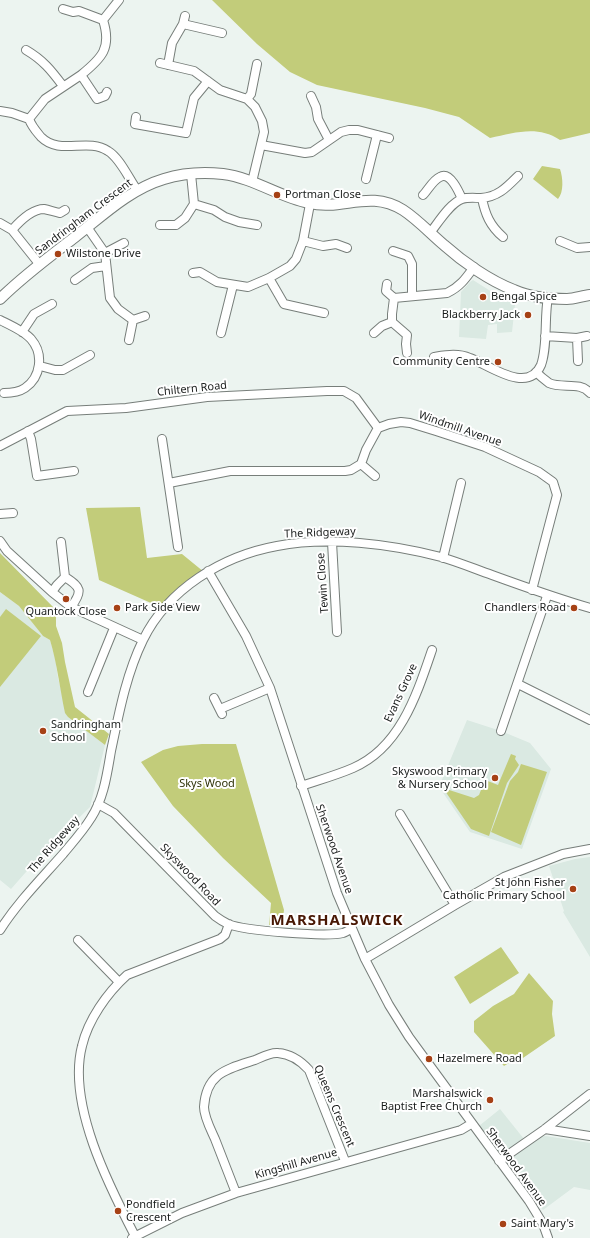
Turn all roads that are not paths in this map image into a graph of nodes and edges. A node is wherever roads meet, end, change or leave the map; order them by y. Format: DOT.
graph roads {
  1 [pos="120,0"];
  2 [pos="63,9"];
  3 [pos="103,20"];
  4 [pos="222,33"];
  5 [pos="26,50"];
  6 [pos="257,64"];
  7 [pos="81,75"];
  8 [pos="208,81"];
  9 [pos="62,86"];
  10 [pos="107,92"];
  11 [pos="311,96"];
  12 [pos="247,99"];
  13 [pos="0,111"];
  14 [pos="136,117"];
  15 [pos="29,120"];
  16 [pos="377,135"];
  17 [pos="389,138"];
  18 [pos="329,140"];
  19 [pos="261,145"];
  20 [pos="191,174"];
  21 [pos="518,176"];
  22 [pos="366,179"];
  23 [pos="252,182"];
  24 [pos="137,190"];
  25 [pos="423,195"];
  26 [pos="482,198"];
  27 [pos="462,199"];
  28 [pos="194,204"];
  29 [pos="310,204"];
  30 [pos="65,210"];
  31 [pos="0,223"];
  32 [pos="160,225"];
  33 [pos="257,225"];
  34 [pos="88,228"];
  35 [pos="12,230"];
  36 [pos="430,233"];
  37 [pos="503,237"];
  38 [pos="303,241"];
  39 [pos="560,241"];
  40 [pos="124,244"];
  41 [pos="347,248"];
  42 [pos="590,248"];
  43 [pos="392,251"];
  44 [pos="106,253"];
  45 [pos="40,264"];
  46 [pos="106,266"];
  47 [pos="474,267"];
  48 [pos="192,273"];
  49 [pos="269,278"];
  50 [pos="74,280"];
  51 [pos="387,284"];
  52 [pos="233,285"];
  53 [pos="590,295"];
  54 [pos="412,296"];
  55 [pos="548,297"];
  56 [pos="394,298"];
  57 [pos="0,299"];
  58 [pos="52,304"];
  59 [pos="324,313"];
  60 [pos="145,316"];
  61 [pos="0,320"];
  62 [pos="133,320"];
  63 [pos="392,322"];
  64 [pos="22,332"];
  65 [pos="221,333"];
  66 [pos="374,333"];
  67 [pos="545,336"];
  68 [pos="587,336"];
  69 [pos="577,338"];
  70 [pos="129,340"];
  71 [pos="407,353"];
  72 [pos="90,355"];
  73 [pos="434,357"];
  74 [pos="578,361"];
  75 [pos="40,366"];
  76 [pos="536,372"];
  77 [pos="4,393"];
  78 [pos="590,393"];
  79 [pos="378,428"];
  80 [pos="28,431"];
  81 [pos="162,438"];
  82 [pos="0,446"];
  83 [pos="361,464"];
  84 [pos="74,471"];
  85 [pos="375,476"];
  86 [pos="169,483"];
  87 [pos="461,483"];
  88 [pos="13,513"];
  89 [pos="0,514"];
  90 [pos="0,541"];
  91 [pos="61,542"];
  92 [pos="332,542"];
  93 [pos="178,547"];
  94 [pos="443,558"];
  95 [pos="208,572"];
  96 [pos="65,577"];
  97 [pos="532,590"];
  98 [pos="52,592"];
  99 [pos="547,596"];
  100 [pos="71,607"];
  101 [pos="590,608"];
  102 [pos="114,628"];
  103 [pos="337,632"];
  104 [pos="143,640"];
  105 [pos="432,650"];
  106 [pos="518,684"];
  107 [pos="270,688"];
  108 [pos="88,692"];
  109 [pos="214,698"];
  110 [pos="590,720"];
  111 [pos="501,731"];
  112 [pos="301,786"];
  113 [pos="98,804"];
  114 [pos="400,814"];
  115 [pos="590,849"];
  116 [pos="455,905"];
  117 [pos="229,924"];
  118 [pos="351,929"];
  119 [pos="0,930"];
  120 [pos="78,940"];
  121 [pos="365,959"];
  122 [pos="119,982"];
  123 [pos="590,1094"];
  124 [pos="471,1124"];
  125 [pos="545,1129"];
  126 [pos="590,1136"];
  127 [pos="345,1161"];
  128 [pos="499,1161"];
  129 [pos="236,1193"];
  130 [pos="133,1237"];
  131 [pos="548,1238"];
  1 -- 3 [label="street"];
  2 -- 3 [label="street"];
  3 -- 7 [label="street"];
  4 -- 8 [label="street"];
  5 -- 9 [label="street"];
  6 -- 12 [label="street"];
  7 -- 9 [label="street"];
  7 -- 10 [label="street"];
  8 -- 12 [label="street"];
  8 -- 14 [label="street"];
  9 -- 15 [label="street"];
  11 -- 18 [label="street"];
  12 -- 19 [label="street"];
  13 -- 15 [label="street"];
  15 -- 24 [label="street"];
  16 -- 17 [label="street"];
  16 -- 18 [label="street"];
  16 -- 22 [label="street"];
  18 -- 19 [label="street"];
  19 -- 23 [label="street"];
  20 -- 23 [label="street, Sandringham Crescent"];
  20 -- 24 [label="street, Sandringham Crescent"];
  20 -- 28 [label="street"];
  21 -- 26 [label="street"];
  23 -- 29 [label="street, Sandringham Crescent"];
  24 -- 34 [label="street, Sandringham Crescent"];
  25 -- 27 [label="street"];
  26 -- 27 [label="street"];
  26 -- 37 [label="street"];
  27 -- 36 [label="street"];
  28 -- 32 [label="street"];
  28 -- 33 [label="street"];
  29 -- 36 [label="street, Sandringham Crescent"];
  29 -- 38 [label="street"];
  30 -- 35 [label="street"];
  31 -- 35 [label="street"];
  34 -- 44 [label="street"];
  34 -- 45 [label="street, Sandringham Crescent"];
  35 -- 45 [label="street"];
  36 -- 47 [label="street, Sandringham Crescent"];
  38 -- 41 [label="street"];
  38 -- 49 [label="street"];
  39 -- 42 [label="street"];
  40 -- 44 [label="street"];
  43 -- 54 [label="street"];
  44 -- 46 [label="street"];
  45 -- 57 [label="street, Sandringham Crescent"];
  46 -- 50 [label="street"];
  46 -- 62 [label="street"];
  47 -- 54 [label="street"];
  47 -- 55 [label="street, Sandringham Crescent"];
  48 -- 52 [label="street"];
  49 -- 52 [label="street"];
  49 -- 59 [label="street"];
  51 -- 56 [label="street"];
  52 -- 65 [label="street"];
  53 -- 55 [label="street, Sandringham Crescent"];
  54 -- 56 [label="street"];
  55 -- 67 [label="street"];
  56 -- 63 [label="street"];
  58 -- 64 [label="street"];
  60 -- 62 [label="street"];
  61 -- 64 [label="street"];
  62 -- 70 [label="street"];
  63 -- 66 [label="street"];
  63 -- 71 [label="street"];
  64 -- 75 [label="street"];
  67 -- 69 [label="street"];
  67 -- 76 [label="street"];
  68 -- 69 [label="street"];
  69 -- 74 [label="street"];
  72 -- 75 [label="street"];
  73 -- 76 [label="street"];
  75 -- 77 [label="street"];
  76 -- 78 [label="street"];
  79 -- 80 [label="street, Chiltern Road"];
  79 -- 83 [label="street"];
  79 -- 97 [label="street, Windmill Avenue"];
  80 -- 82 [label="street, Chiltern Road"];
  80 -- 84 [label="street"];
  81 -- 86 [label="street"];
  83 -- 85 [label="street"];
  83 -- 86 [label="street"];
  86 -- 93 [label="street"];
  87 -- 94 [label="street"];
  88 -- 89 [label="street"];
  90 -- 98 [label="street"];
  91 -- 96 [label="street"];
  92 -- 94 [label="street, The Ridgeway"];
  92 -- 95 [label="street, The Ridgeway"];
  92 -- 103 [label="street, Tewin Close"];
  94 -- 97 [label="street, The Ridgeway"];
  95 -- 104 [label="street, The Ridgeway"];
  95 -- 107 [label="street, Sherwood Avenue"];
  96 -- 98 [label="street"];
  96 -- 100 [label="street"];
  97 -- 99 [label="street, The Ridgeway"];
  98 -- 100 [label="street"];
  99 -- 101 [label="street, The Ridgeway"];
  99 -- 106 [label="street"];
  100 -- 102 [label="street"];
  102 -- 104 [label="street"];
  102 -- 108 [label="street"];
  104 -- 113 [label="street, The Ridgeway"];
  105 -- 112 [label="street, Evans Grove"];
  106 -- 110 [label="street"];
  106 -- 111 [label="street"];
  107 -- 109 [label="street"];
  107 -- 112 [label="street, Sherwood Avenue"];
  112 -- 118 [label="street, Sherwood Avenue"];
  113 -- 117 [label="street, Skyswood Road"];
  113 -- 119 [label="street, The Ridgeway"];
  114 -- 116 [label="street"];
  115 -- 116 [label="street"];
  116 -- 121 [label="street"];
  117 -- 118 [label="street, Skyswood Road"];
  117 -- 122 [label="street"];
  118 -- 121 [label="street, Sherwood Avenue"];
  120 -- 122 [label="street"];
  121 -- 124 [label="street, Sherwood Avenue"];
  122 -- 130 [label="street"];
  123 -- 125 [label="street"];
  124 -- 127 [label="street, Kingshill Avenue"];
  124 -- 128 [label="street, Sherwood Avenue"];
  125 -- 126 [label="street"];
  125 -- 128 [label="street"];
  127 -- 129 [label="street, Kingshill Avenue"];
  127 -- 129 [label="street, Queens Crescent"];
  128 -- 131 [label="street, Sherwood Avenue"];
  129 -- 130 [label="street, Kingshill Avenue"];
}
